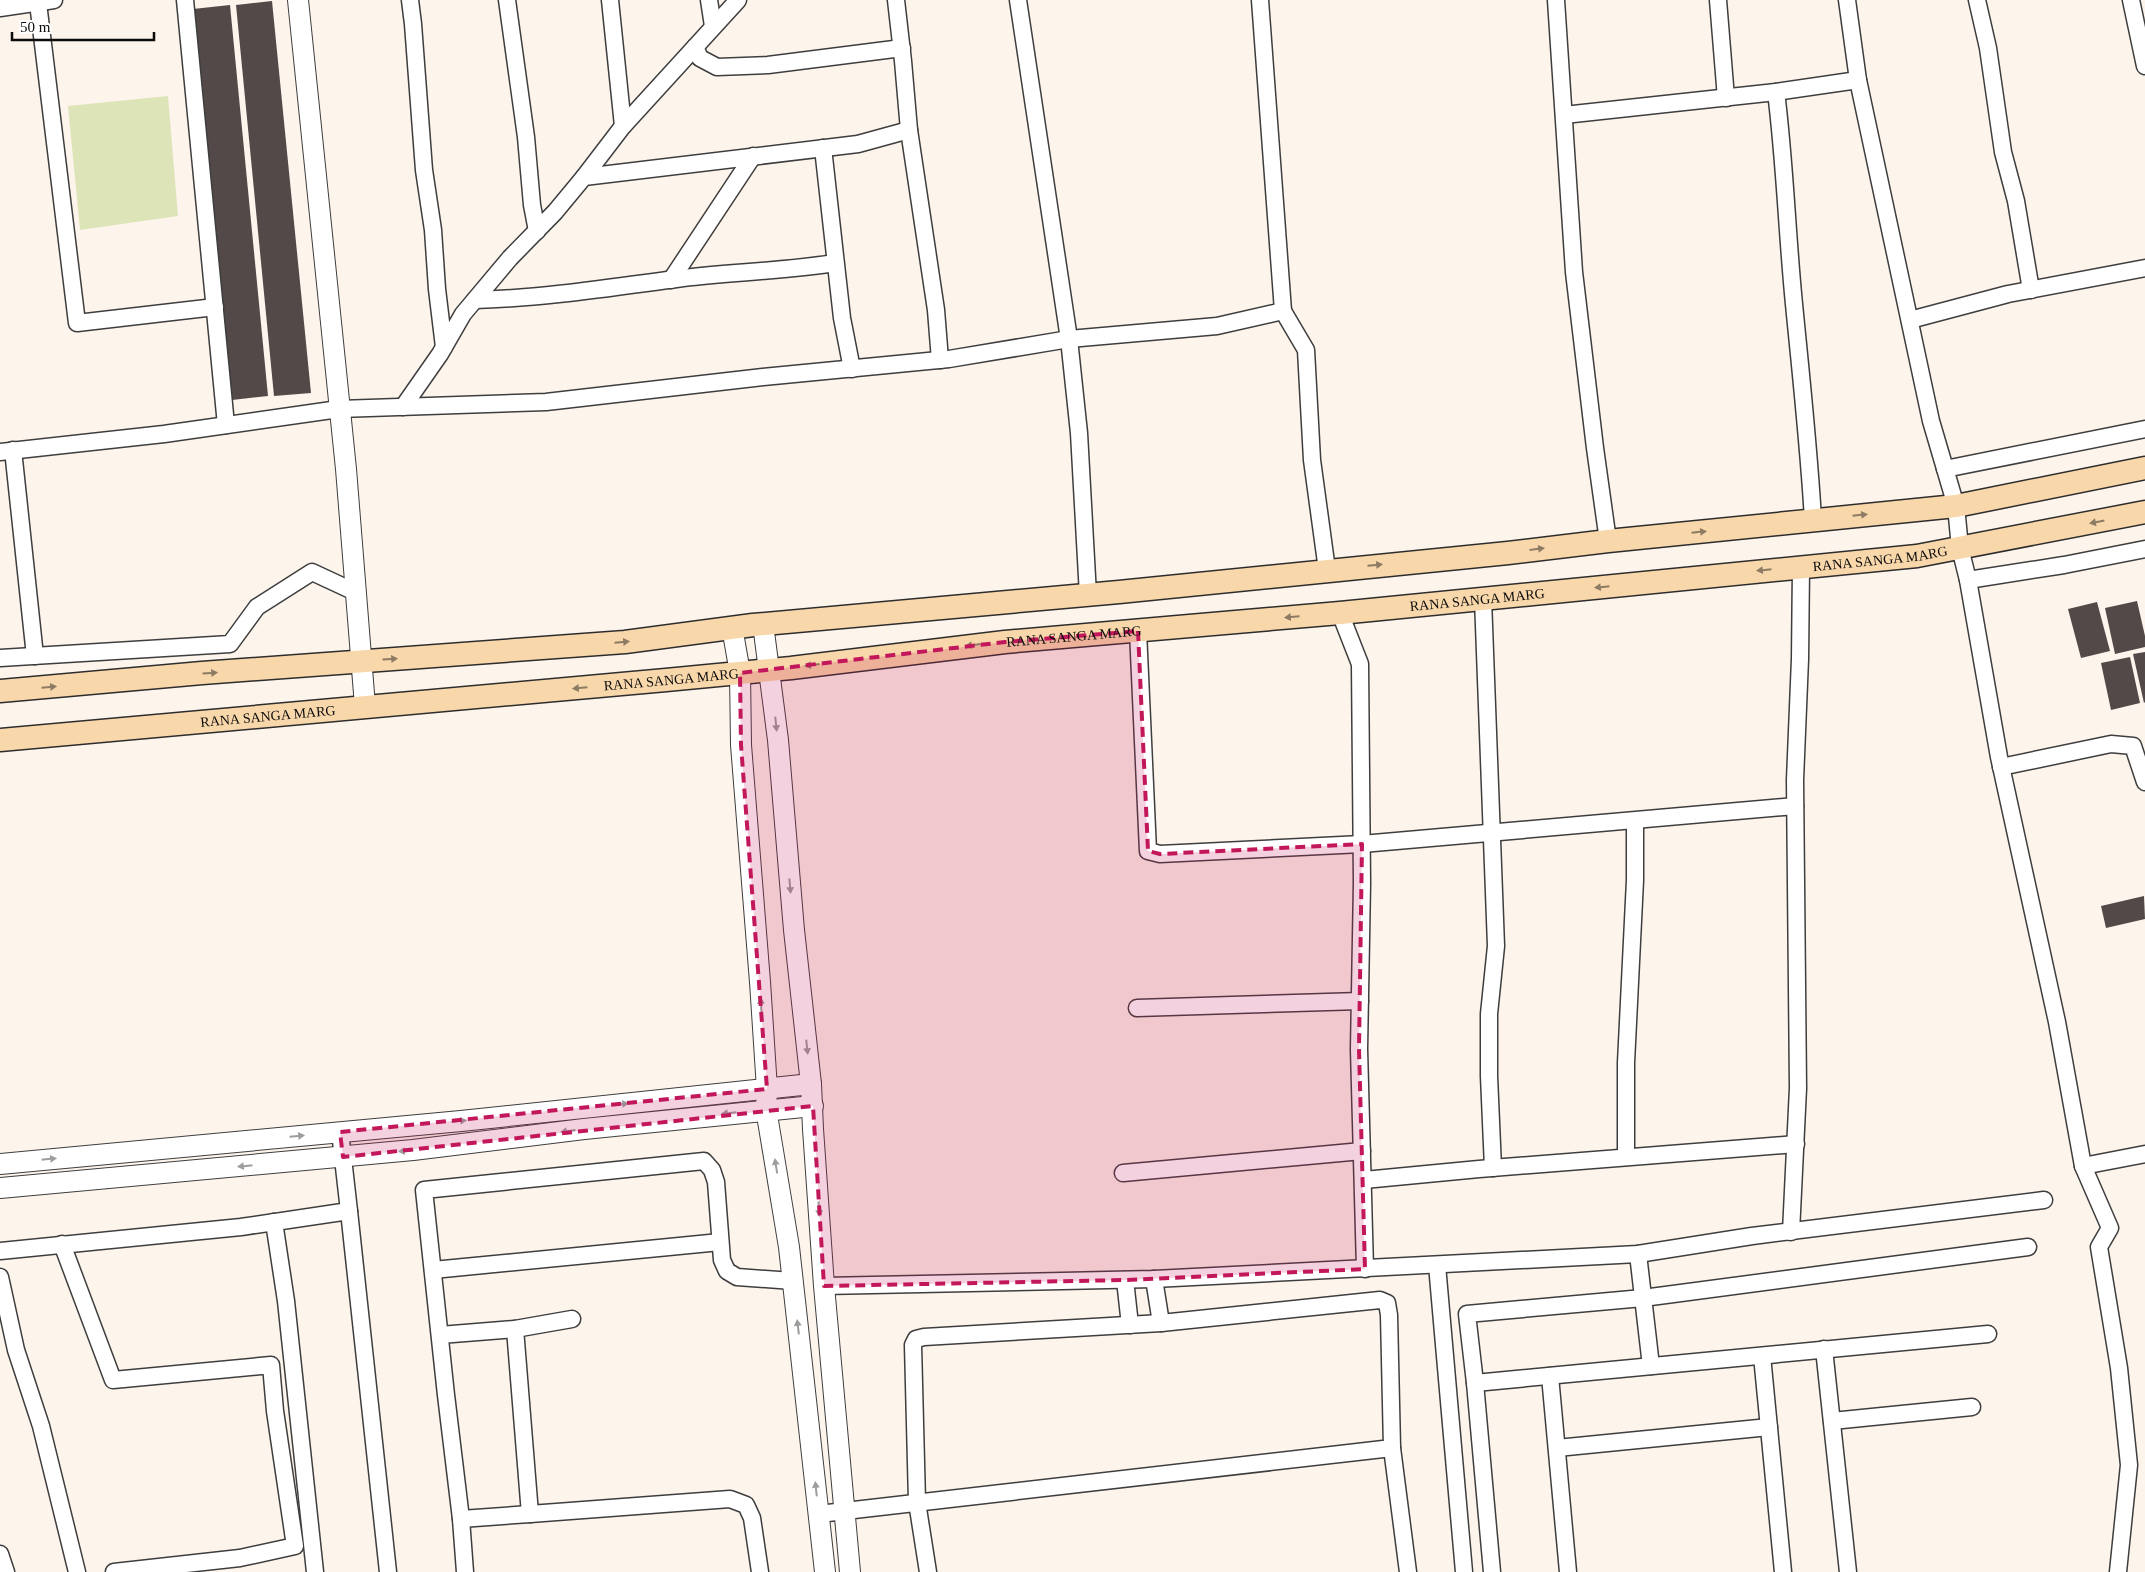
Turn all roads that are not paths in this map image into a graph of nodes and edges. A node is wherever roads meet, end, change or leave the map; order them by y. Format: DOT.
graph roads {
  1 [pos="54,0"];
  2 [pos="185,0"];
  3 [pos="298,0"];
  4 [pos="410,0"];
  5 [pos="507,0"];
  6 [pos="610,0"];
  7 [pos="710,0"];
  8 [pos="738,0"];
  9 [pos="896,0"];
  10 [pos="1018,0"];
  11 [pos="1260,0"];
  12 [pos="1556,0"];
  13 [pos="1718,0"];
  14 [pos="1847,0"];
  15 [pos="1977,0"];
  16 [pos="2131,0"];
  17 [pos="38,3"];
  18 [pos="0,8"];
  19 [pos="714,26"];
  20 [pos="694,47"];
  21 [pos="902,48"];
  22 [pos="2145,66"];
  23 [pos="1858,80"];
  24 [pos="1776,92"];
  25 [pos="1726,98"];
  26 [pos="1564,115"];
  27 [pos="623,126"];
  28 [pos="908,130"];
  29 [pos="823,148"];
  30 [pos="753,156"];
  31 [pos="584,177"];
  32 [pos="537,231"];
  33 [pos="835,263"];
  34 [pos="2145,268"];
  35 [pos="671,280"];
  36 [pos="2031,290"];
  37 [pos="475,300"];
  38 [pos="215,308"];
  39 [pos="1283,311"];
  40 [pos="1910,320"];
  41 [pos="1069,339"];
  42 [pos="444,347"];
  43 [pos="940,360"];
  44 [pos="852,368"];
  45 [pos="403,407"];
  46 [pos="339,409"];
  47 [pos="226,426"];
  48 [pos="2145,429"];
  49 [pos="6,451"];
  50 [pos="2145,468"];
  51 [pos="1945,469"];
  52 [pos="1956,506"];
  53 [pos="2145,512"];
  54 [pos="1813,520"];
  55 [pos="1608,541"];
  56 [pos="1960,548"];
  57 [pos="2145,549"];
  58 [pos="1801,567"];
  59 [pos="1327,570"];
  60 [pos="1968,580"];
  61 [pos="355,592"];
  62 [pos="1088,595"];
  63 [pos="1483,599"];
  64 [pos="1340,613"];
  65 [pos="763,624"];
  66 [pos="732,627"];
  67 [pos="1138,631"];
  68 [pos="35,656"];
  69 [pos="0,658"];
  70 [pos="360,661"];
  71 [pos="768,670"];
  72 [pos="740,673"];
  73 [pos="0,691"];
  74 [pos="365,706"];
  75 [pos="0,740"];
  76 [pos="2139,744"];
  77 [pos="2001,767"];
  78 [pos="2145,782"];
  79 [pos="1795,806"];
  80 [pos="1635,820"];
  81 [pos="1491,832"];
  82 [pos="1362,844"];
  83 [pos="1360,1001"];
  84 [pos="1137,1008"];
  85 [pos="811,1084"];
  86 [pos="767,1089"];
  87 [pos="812,1106"];
  88 [pos="766,1109"];
  89 [pos="340,1132"];
  90 [pos="1796,1144"];
  91 [pos="1362,1152"];
  92 [pos="2145,1154"];
  93 [pos="343,1157"];
  94 [pos="1626,1158"];
  95 [pos="0,1164"];
  96 [pos="2084,1166"];
  97 [pos="1493,1168"];
  98 [pos="1123,1173"];
  99 [pos="1364,1180"];
  100 [pos="0,1188"];
  101 [pos="2044,1200"];
  102 [pos="349,1211"];
  103 [pos="274,1222"];
  104 [pos="1791,1232"];
  105 [pos="720,1242"];
  106 [pos="62,1244"];
  107 [pos="2028,1247"];
  108 [pos="0,1251"];
  109 [pos="1638,1254"];
  110 [pos="1437,1265"];
  111 [pos="1365,1269"];
  112 [pos="433,1270"];
  113 [pos="0,1277"];
  114 [pos="1154,1279"];
  115 [pos="1125,1280"];
  116 [pos="793,1281"];
  117 [pos="824,1286"];
  118 [pos="1643,1298"];
  119 [pos="572,1319"];
  120 [pos="1161,1323"];
  121 [pos="1130,1325"];
  122 [pos="515,1329"];
  123 [pos="1988,1334"];
  124 [pos="440,1335"];
  125 [pos="1824,1349"];
  126 [pos="1762,1356"];
  127 [pos="1651,1366"];
  128 [pos="1550,1376"];
  129 [pos="1475,1383"];
  130 [pos="1972,1407"];
  131 [pos="1832,1421"];
  132 [pos="1769,1427"];
  133 [pos="1392,1448"];
  134 [pos="1557,1448"];
  135 [pos="917,1502"];
  136 [pos="844,1511"];
  137 [pos="530,1514"];
  138 [pos="819,1514"];
  139 [pos="461,1519"];
  140 [pos="0,1554"];
  141 [pos="6,1572"];
  142 [pos="77,1572"];
  143 [pos="114,1572"];
  144 [pos="315,1572"];
  145 [pos="388,1572"];
  146 [pos="465,1572"];
  147 [pos="760,1572"];
  148 [pos="825,1572"];
  149 [pos="850,1572"];
  150 [pos="928,1572"];
  151 [pos="1408,1572"];
  152 [pos="1464,1572"];
  153 [pos="1492,1572"];
  154 [pos="1568,1572"];
  155 [pos="1782,1572"];
  156 [pos="1848,1572"];
  157 [pos="2118,1572"];
  1 -- 17 [label="street"];
  2 -- 38 [label="street"];
  3 -- 46 [label="street"];
  4 -- 42 [label="street"];
  5 -- 32 [label="street"];
  6 -- 27 [label="street"];
  7 -- 19 [label="street"];
  8 -- 19 [label="street"];
  9 -- 21 [label="street"];
  10 -- 41 [label="street"];
  11 -- 39 [label="street"];
  12 -- 26 [label="street"];
  13 -- 25 [label="street"];
  14 -- 23 [label="street"];
  15 -- 36 [label="street"];
  16 -- 22 [label="street"];
  17 -- 18 [label="street"];
  17 -- 38 [label="street"];
  19 -- 20 [label="street"];
  20 -- 21 [label="street"];
  20 -- 27 [label="street"];
  21 -- 28 [label="street"];
  23 -- 24 [label="street"];
  23 -- 40 [label="street"];
  24 -- 25 [label="street"];
  24 -- 54 [label="street"];
  25 -- 26 [label="street"];
  26 -- 55 [label="street"];
  27 -- 31 [label="street"];
  28 -- 29 [label="street"];
  28 -- 43 [label="street"];
  29 -- 30 [label="street"];
  29 -- 33 [label="street"];
  30 -- 31 [label="street"];
  30 -- 35 [label="street"];
  31 -- 32 [label="street"];
  32 -- 37 [label="street"];
  33 -- 35 [label="street"];
  33 -- 44 [label="street"];
  34 -- 36 [label="street"];
  35 -- 37 [label="street"];
  36 -- 40 [label="street"];
  37 -- 42 [label="street"];
  38 -- 47 [label="street"];
  39 -- 41 [label="street"];
  39 -- 59 [label="street"];
  40 -- 51 [label="street"];
  41 -- 43 [label="street"];
  41 -- 62 [label="street"];
  42 -- 45 [label="street"];
  43 -- 44 [label="street"];
  44 -- 45 [label="street"];
  45 -- 46 [label="street"];
  46 -- 47 [label="street"];
  46 -- 61 [label="street"];
  47 -- 49 [label="street"];
  48 -- 51 [label="street"];
  49 -- 68 [label="street"];
  50 -- 52 [label="main road"];
  51 -- 52 [label="street"];
  54 -- 52 [label="main road, one-way"];
  52 -- 56 [label="street"];
  53 -- 56 [label="main road, RANA SANGA MARG, one-way"];
  55 -- 54 [label="main road, one-way"];
  59 -- 55 [label="main road, one-way"];
  56 -- 58 [label="main road, RANA SANGA MARG"];
  56 -- 60 [label="street"];
  57 -- 60 [label="street"];
  58 -- 63 [label="main road, RANA SANGA MARG, one-way"];
  58 -- 79 [label="street"];
  59 -- 62 [label="main road"];
  60 -- 77 [label="street"];
  61 -- 68 [label="street"];
  61 -- 70 [label="street"];
  62 -- 65 [label="main road"];
  63 -- 64 [label="main road, RANA SANGA MARG"];
  63 -- 81 [label="street"];
  64 -- 67 [label="main road, RANA SANGA MARG, one-way"];
  64 -- 82 [label="street"];
  65 -- 66 [label="main road"];
  65 -- 71 [label="street"];
  70 -- 66 [label="main road, one-way"];
  66 -- 72 [label="street"];
  67 -- 71 [label="main road, RANA SANGA MARG, one-way"];
  67 -- 82 [label="street"];
  68 -- 69 [label="street"];
  73 -- 70 [label="main road, one-way"];
  70 -- 74 [label="street"];
  71 -- 72 [label="main road, RANA SANGA MARG"];
  71 -- 85 [label="street, one-way"];
  72 -- 74 [label="main road, RANA SANGA MARG, one-way"];
  86 -- 72 [label="street, one-way"];
  74 -- 75 [label="main road, RANA SANGA MARG"];
  76 -- 77 [label="street"];
  76 -- 78 [label="street"];
  77 -- 96 [label="street"];
  79 -- 80 [label="street"];
  79 -- 90 [label="street"];
  80 -- 81 [label="street"];
  80 -- 94 [label="street"];
  81 -- 82 [label="street"];
  81 -- 97 [label="street"];
  82 -- 83 [label="street"];
  83 -- 84 [label="street"];
  83 -- 91 [label="street"];
  85 -- 86 [label="street"];
  85 -- 87 [label="street"];
  86 -- 88 [label="street"];
  89 -- 86 [label="street, one-way"];
  87 -- 88 [label="street"];
  87 -- 117 [label="street, one-way"];
  88 -- 93 [label="street, one-way"];
  116 -- 88 [label="street, one-way"];
  89 -- 93 [label="street"];
  95 -- 89 [label="street, one-way"];
  90 -- 94 [label="street"];
  90 -- 104 [label="street"];
  91 -- 98 [label="street"];
  91 -- 99 [label="street"];
  92 -- 96 [label="street"];
  93 -- 100 [label="street, one-way"];
  93 -- 102 [label="street"];
  94 -- 97 [label="street"];
  96 -- 157 [label="street"];
  97 -- 99 [label="street"];
  99 -- 111 [label="street"];
  101 -- 104 [label="street"];
  102 -- 103 [label="street"];
  102 -- 145 [label="street"];
  103 -- 106 [label="street"];
  103 -- 144 [label="street"];
  104 -- 109 [label="street"];
  105 -- 112 [label="street"];
  105 -- 112 [label="street"];
  105 -- 116 [label="street"];
  106 -- 108 [label="street"];
  106 -- 143 [label="street"];
  107 -- 118 [label="street"];
  109 -- 110 [label="street"];
  109 -- 118 [label="street"];
  110 -- 111 [label="street"];
  110 -- 152 [label="street"];
  111 -- 114 [label="street"];
  112 -- 124 [label="street"];
  113 -- 142 [label="street"];
  114 -- 115 [label="street"];
  114 -- 120 [label="street"];
  115 -- 117 [label="street"];
  115 -- 121 [label="street"];
  138 -- 116 [label="street, one-way"];
  117 -- 136 [label="street"];
  118 -- 127 [label="street"];
  118 -- 129 [label="street"];
  119 -- 122 [label="street"];
  120 -- 121 [label="street"];
  120 -- 133 [label="street"];
  121 -- 135 [label="street"];
  122 -- 124 [label="street"];
  122 -- 137 [label="street"];
  123 -- 125 [label="street"];
  124 -- 139 [label="street"];
  125 -- 126 [label="street"];
  125 -- 131 [label="street"];
  126 -- 127 [label="street"];
  126 -- 132 [label="street"];
  127 -- 128 [label="street"];
  128 -- 129 [label="street"];
  128 -- 134 [label="street"];
  129 -- 153 [label="street"];
  130 -- 131 [label="street"];
  131 -- 156 [label="street"];
  132 -- 134 [label="street"];
  132 -- 155 [label="street"];
  133 -- 135 [label="street"];
  133 -- 151 [label="street"];
  134 -- 154 [label="street"];
  135 -- 136 [label="street"];
  135 -- 150 [label="street"];
  136 -- 138 [label="street"];
  136 -- 149 [label="street"];
  137 -- 139 [label="street"];
  137 -- 147 [label="street"];
  138 -- 148 [label="street"];
  139 -- 146 [label="street"];
  140 -- 141 [label="street"];
}
